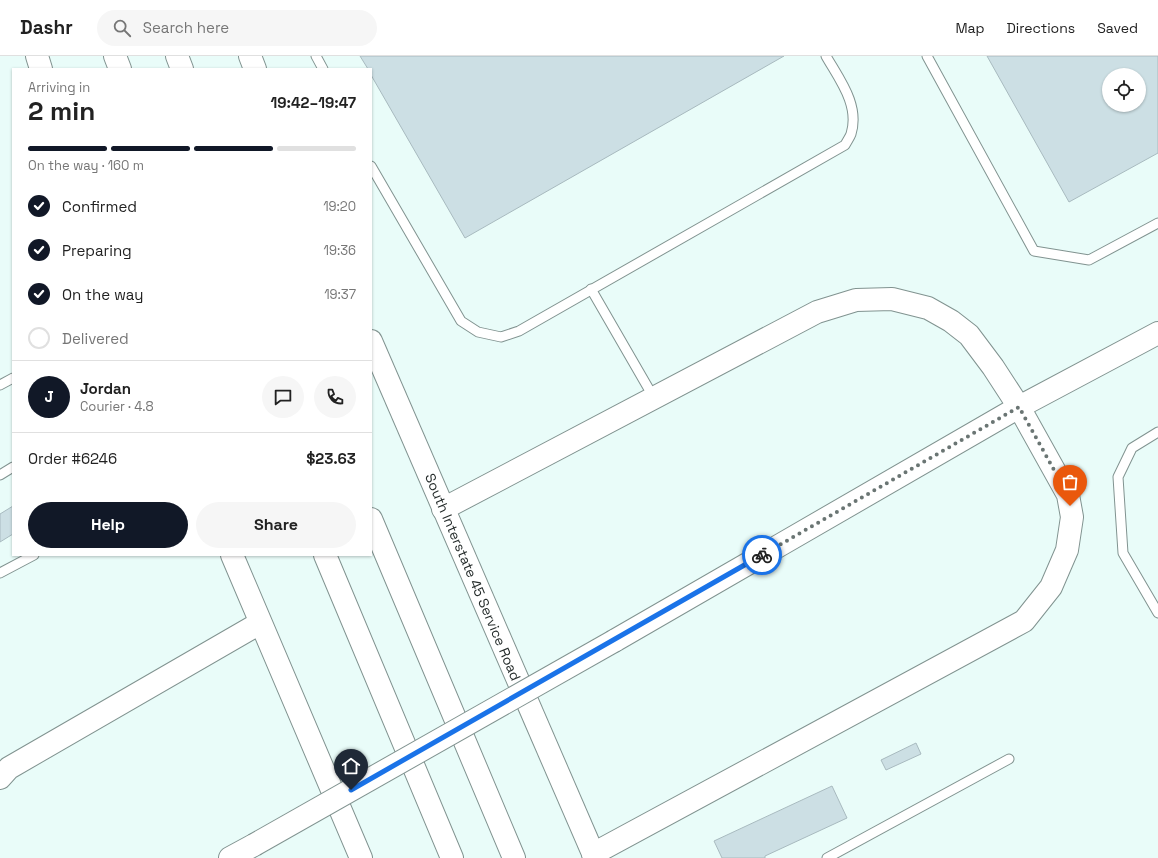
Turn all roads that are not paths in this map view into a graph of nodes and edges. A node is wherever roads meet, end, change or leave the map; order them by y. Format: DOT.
graph roads {
  1 [pos="27,56"];
  2 [pos="37,56"];
  3 [pos="115,56"];
  4 [pos="177,56"];
  5 [pos="250,56"];
  6 [pos="316,56"];
  7 [pos="826,56"];
  8 [pos="927,56"];
  9 [pos="32,68"];
  10 [pos="41,68"];
  11 [pos="120,68"];
  12 [pos="182,68"];
  13 [pos="255,68"];
  14 [pos="322,68"];
  15 [pos="372,168"];
  16 [pos="1158,223"];
  17 [pos="591,289"];
  18 [pos="1158,333"];
  19 [pos="372,343"];
  20 [pos="12,379"];
  21 [pos="0,385"];
  22 [pos="654,398"];
  23 [pos="1019,407"];
  24 [pos="1158,432"];
  25 [pos="12,468"];
  26 [pos="0,475"];
  27 [pos="443,509"];
  28 [pos="372,521"];
  29 [pos="32,556"];
  30 [pos="232,556"];
  31 [pos="324,556"];
  32 [pos="0,572"];
  33 [pos="1158,613"];
  34 [pos="260,623"];
  35 [pos="1009,759"];
  36 [pos="4,770"];
  37 [pos="594,856"];
  38 [pos="230,858"];
  39 [pos="361,858"];
  40 [pos="452,858"];
  41 [pos="514,858"];
  42 [pos="827,858"];
  1 -- 9 [label="main road"];
  2 -- 10 [label="main road"];
  3 -- 11 [label="main road"];
  4 -- 12 [label="main road"];
  5 -- 13 [label="main road"];
  6 -- 14 [label="lane"];
  7 -- 17 [label="lane"];
  8 -- 16 [label="lane"];
  15 -- 17 [label="lane"];
  17 -- 22 [label="lane"];
  18 -- 23 [label="main road"];
  19 -- 27 [label="main road, South Interstate 45 Service Road"];
  20 -- 21 [label="lane"];
  22 -- 23 [label="main road"];
  22 -- 27 [label="main road"];
  23 -- 37 [label="main road"];
  23 -- 38 [label="main road, bridge"];
  24 -- 33 [label="lane"];
  25 -- 26 [label="lane"];
  27 -- 37 [label="main road, South Interstate 45 Service Road"];
  28 -- 41 [label="main road"];
  29 -- 32 [label="lane"];
  30 -- 34 [label="main road"];
  31 -- 40 [label="main road"];
  34 -- 36 [label="main road"];
  34 -- 39 [label="main road"];
  35 -- 42 [label="lane"];
}
